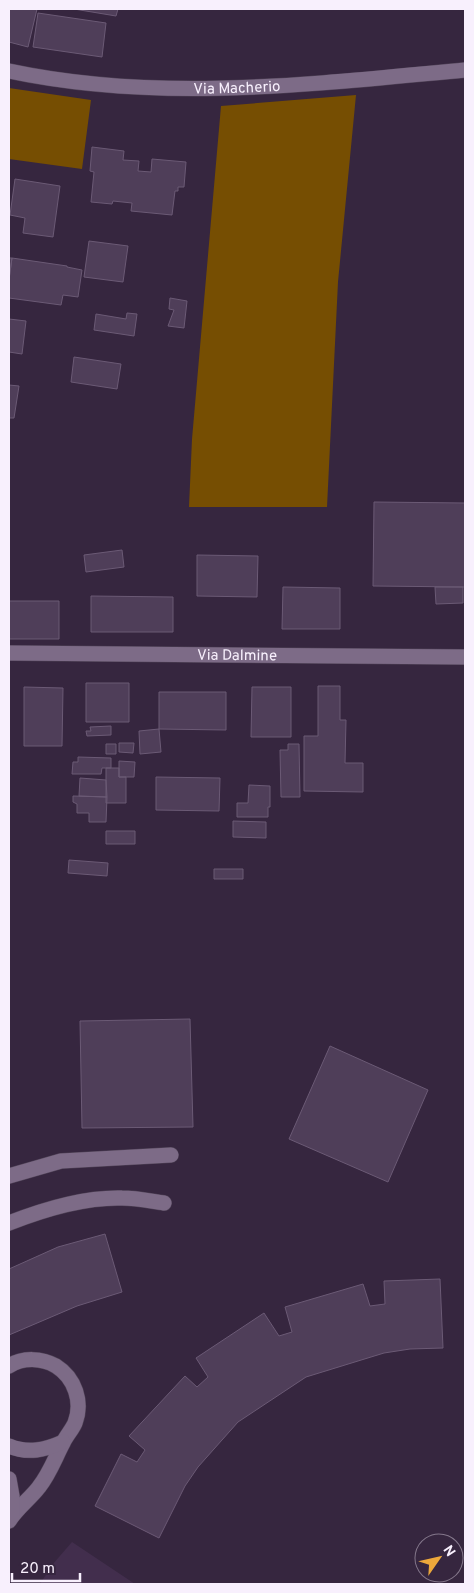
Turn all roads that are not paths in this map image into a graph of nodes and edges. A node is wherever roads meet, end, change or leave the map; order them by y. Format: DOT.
graph roads {
  1 [pos="9,70"];
  2 [pos="465,70"];
  3 [pos="9,653"];
  4 [pos="465,658"];
  5 [pos="171,1154"];
  6 [pos="9,1176"];
  7 [pos="164,1203"];
  8 [pos="9,1223"];
  9 [pos="9,1366"];
  10 [pos="63,1442"];
  11 [pos="9,1446"];
  12 [pos="9,1479"];
  13 [pos="10,1519"];
  1 -- 2 [label="street, Via Macherio"];
  3 -- 4 [label="street, Via Dalmine"];
  5 -- 6 [label="street"];
  7 -- 8 [label="street"];
  9 -- 10 [label="street"];
  10 -- 11 [label="street"];
  10 -- 13 [label="street"];
  12 -- 13 [label="street"];
}
